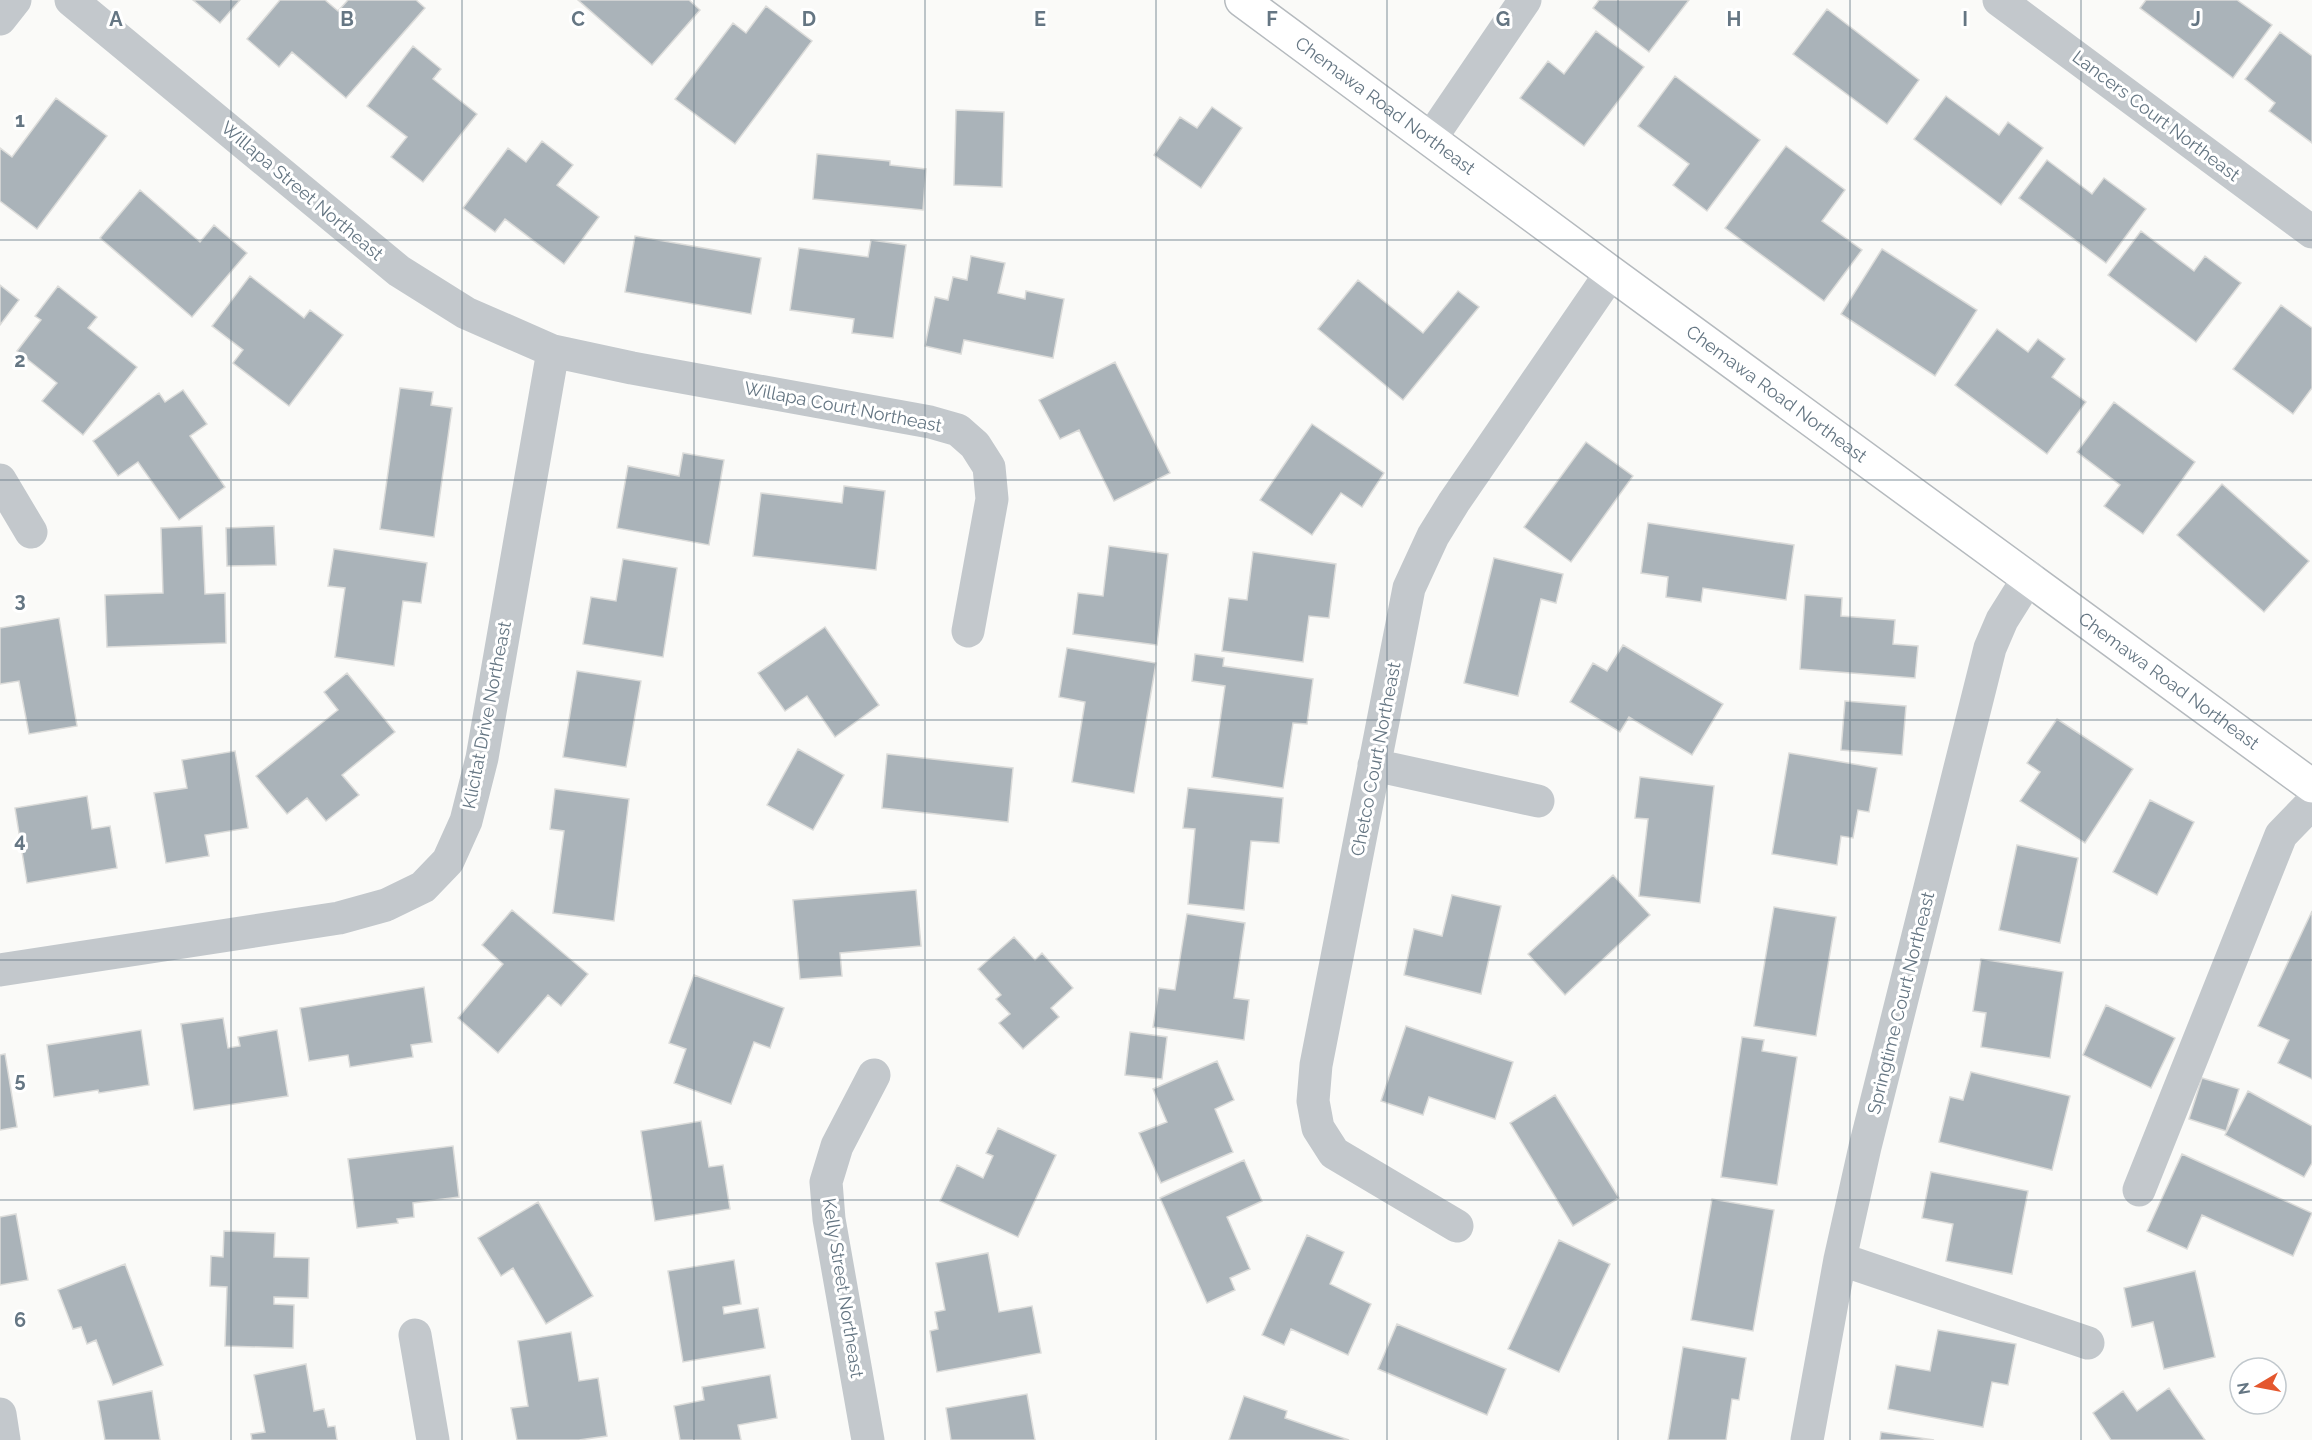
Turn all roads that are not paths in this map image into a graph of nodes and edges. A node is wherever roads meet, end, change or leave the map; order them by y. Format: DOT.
graph roads {
  1 [pos="15,0"];
  2 [pos="71,0"];
  3 [pos="1242,0"];
  4 [pos="1525,0"];
  5 [pos="1999,0"];
  6 [pos="0,19"];
  7 [pos="1431,138"];
  8 [pos="2312,232"];
  9 [pos="1611,273"];
  10 [pos="553,351"];
  11 [pos="0,480"];
  12 [pos="31,531"];
  13 [pos="2029,577"];
  14 [pos="968,631"];
  15 [pos="1374,765"];
  16 [pos="2312,786"];
  17 [pos="1538,801"];
  18 [pos="2312,803"];
  19 [pos="0,970"];
  20 [pos="874,1075"];
  21 [pos="2139,1190"];
  22 [pos="1457,1226"];
  23 [pos="1840,1259"];
  24 [pos="414,1335"];
  25 [pos="2088,1343"];
  26 [pos="0,1414"];
  27 [pos="4,1440"];
  28 [pos="433,1440"];
  29 [pos="868,1440"];
  30 [pos="1807,1440"];
  1 -- 6 [label="street"];
  2 -- 10 [label="street, Willapa Street Northeast"];
  3 -- 7 [label="main road, Chemawa Road Northeast"];
  4 -- 7 [label="street"];
  5 -- 8 [label="street, Lancers Court Northeast"];
  7 -- 9 [label="main road, Chemawa Road Northeast"];
  9 -- 13 [label="main road, Chemawa Road Northeast"];
  9 -- 15 [label="street, Chetco Court Northeast"];
  10 -- 14 [label="street, Willapa Court Northeast"];
  10 -- 19 [label="street, Klicitat Drive Northeast"];
  11 -- 12 [label="street"];
  13 -- 16 [label="main road, Chemawa Road Northeast"];
  13 -- 23 [label="street, Springtime Court Northeast"];
  15 -- 17 [label="street"];
  15 -- 22 [label="street, Chetco Court Northeast"];
  18 -- 21 [label="street"];
  20 -- 29 [label="street, Kelly Street Northeast"];
  23 -- 25 [label="street"];
  23 -- 30 [label="street, Springtime Court Northeast"];
  24 -- 28 [label="street"];
  26 -- 27 [label="street"];
}
